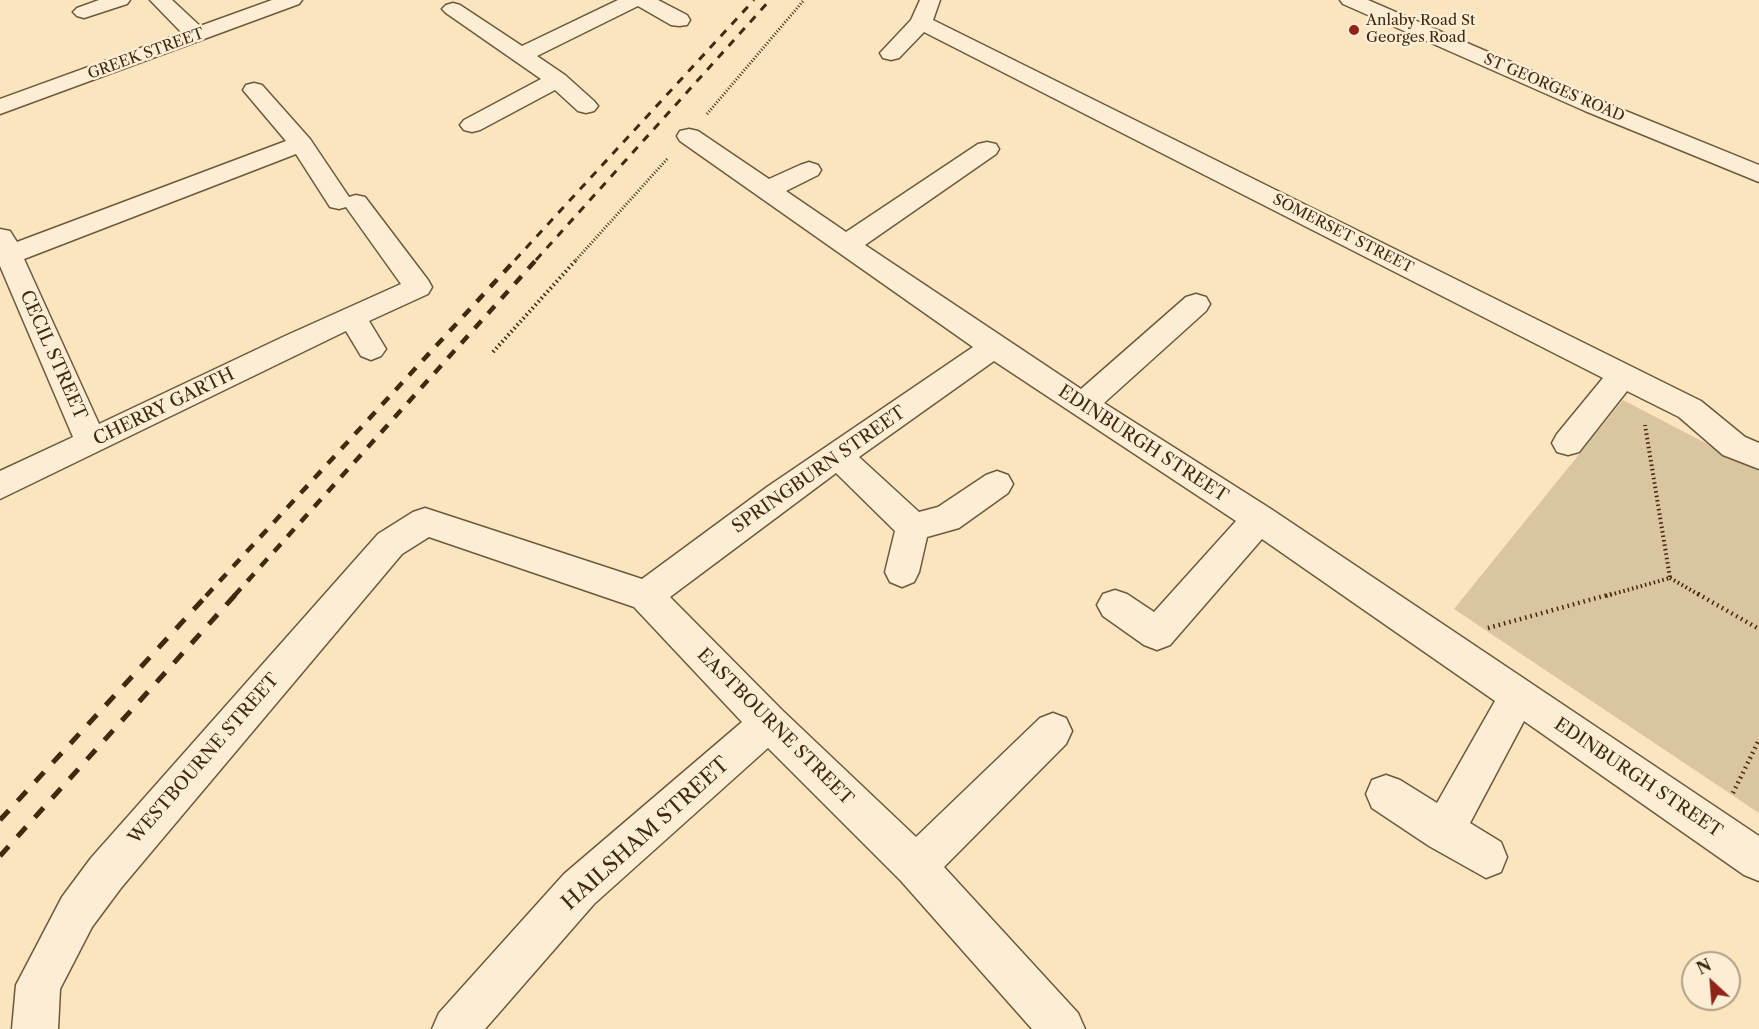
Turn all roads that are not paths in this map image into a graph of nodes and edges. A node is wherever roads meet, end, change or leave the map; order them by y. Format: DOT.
graph roads {
  1 [pos="120,0"];
  2 [pos="160,0"];
  3 [pos="292,0"];
  4 [pos="634,0"];
  5 [pos="642,0"];
  6 [pos="1350,0"];
  7 [pos="453,9"];
  8 [pos="925,11"];
  9 [pos="84,12"];
  10 [pos="679,20"];
  11 [pos="196,35"];
  12 [pos="891,53"];
  13 [pos="522,56"];
  14 [pos="557,80"];
  15 [pos="254,90"];
  16 [pos="586,106"];
  17 [pos="0,107"];
  18 [pos="472,125"];
  19 [pos="689,136"];
  20 [pos="987,149"];
  21 [pos="307,152"];
  22 [pos="809,170"];
  23 [pos="1759,174"];
  24 [pos="769,189"];
  25 [pos="4,245"];
  26 [pos="846,246"];
  27 [pos="1196,304"];
  28 [pos="352,317"];
  29 [pos="994,346"];
  30 [pos="371,349"];
  31 [pos="1630,378"];
  32 [pos="1083,405"];
  33 [pos="91,442"];
  34 [pos="1568,443"];
  35 [pos="838,456"];
  36 [pos="1759,457"];
  37 [pos="997,484"];
  38 [pos="0,486"];
  39 [pos="1259,519"];
  40 [pos="425,522"];
  41 [pos="913,527"];
  42 [pos="902,572"];
  43 [pos="646,596"];
  44 [pos="1115,605"];
  45 [pos="1518,696"];
  46 [pos="769,723"];
  47 [pos="1053,731"];
  48 [pos="1386,794"];
  49 [pos="1443,832"];
  50 [pos="1486,856"];
  51 [pos="1759,860"];
  52 [pos="916,866"];
  53 [pos="1055,1026"];
  54 [pos="35,1029"];
  55 [pos="454,1029"];
  1 -- 9 [label="street"];
  2 -- 11 [label="street"];
  3 -- 11 [label="street, GREEK STREET"];
  4 -- 13 [label="street"];
  5 -- 10 [label="street"];
  6 -- 23 [label="street, ST GEORGES ROAD"];
  7 -- 13 [label="street"];
  8 -- 12 [label="street, SOMERSET STREET"];
  8 -- 31 [label="street, SOMERSET STREET"];
  11 -- 17 [label="street, GREEK STREET"];
  13 -- 14 [label="street"];
  14 -- 16 [label="street"];
  14 -- 18 [label="street"];
  15 -- 21 [label="street"];
  19 -- 24 [label="street, EDINBURGH STREET"];
  20 -- 26 [label="street"];
  21 -- 25 [label="street"];
  21 -- 28 [label="street, CHERRY GARTH"];
  22 -- 24 [label="street"];
  24 -- 26 [label="street, EDINBURGH STREET"];
  25 -- 33 [label="street, CECIL STREET"];
  26 -- 29 [label="street, EDINBURGH STREET"];
  27 -- 32 [label="street"];
  28 -- 30 [label="street"];
  28 -- 33 [label="street, CHERRY GARTH"];
  29 -- 32 [label="street, EDINBURGH STREET"];
  29 -- 35 [label="street, SPRINGBURN STREET"];
  31 -- 34 [label="street"];
  31 -- 36 [label="street, SOMERSET STREET"];
  32 -- 39 [label="street, EDINBURGH STREET"];
  33 -- 38 [label="street, CHERRY GARTH"];
  35 -- 41 [label="street"];
  35 -- 43 [label="street, SPRINGBURN STREET"];
  37 -- 41 [label="street"];
  39 -- 44 [label="street"];
  39 -- 45 [label="street, EDINBURGH STREET"];
  40 -- 43 [label="street, EASTBOURNE STREET"];
  40 -- 54 [label="street, WESTBOURNE STREET"];
  41 -- 42 [label="street"];
  43 -- 46 [label="street, EASTBOURNE STREET"];
  45 -- 49 [label="street"];
  45 -- 51 [label="street, EDINBURGH STREET"];
  46 -- 52 [label="street, EASTBOURNE STREET"];
  46 -- 55 [label="street, HAILSHAM STREET"];
  47 -- 52 [label="street"];
  48 -- 49 [label="street"];
  49 -- 50 [label="street"];
  52 -- 53 [label="street, EASTBOURNE STREET"];
}
